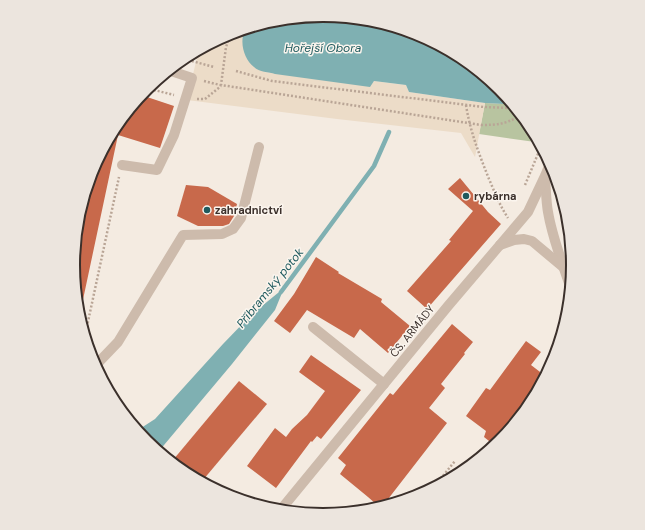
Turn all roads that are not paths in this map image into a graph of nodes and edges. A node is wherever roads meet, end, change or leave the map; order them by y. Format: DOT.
graph roads {
  1 [pos="175,72"];
  2 [pos="259,147"];
  3 [pos="122,165"];
  4 [pos="547,172"];
  5 [pos="545,176"];
  6 [pos="500,245"];
  7 [pos="564,267"];
  8 [pos="566,272"];
  9 [pos="313,328"];
  10 [pos="100,361"];
  11 [pos="384,384"];
  12 [pos="296,492"];
  13 [pos="285,505"];
  14 [pos="292,506"];
  1 -- 3 [label="street"];
  2 -- 10 [label="street"];
  4 -- 5 [label="street, ČS. ARMÁDY"];
  5 -- 6 [label="street, ČS. ARMÁDY"];
  5 -- 7 [label="street"];
  6 -- 7 [label="street"];
  6 -- 11 [label="street, ČS. ARMÁDY"];
  7 -- 8 [label="street"];
  9 -- 11 [label="street"];
  11 -- 12 [label="street, ČS. ARMÁDY"];
  12 -- 13 [label="street, ČS. ARMÁDY"];
  12 -- 14 [label="street"];
}
